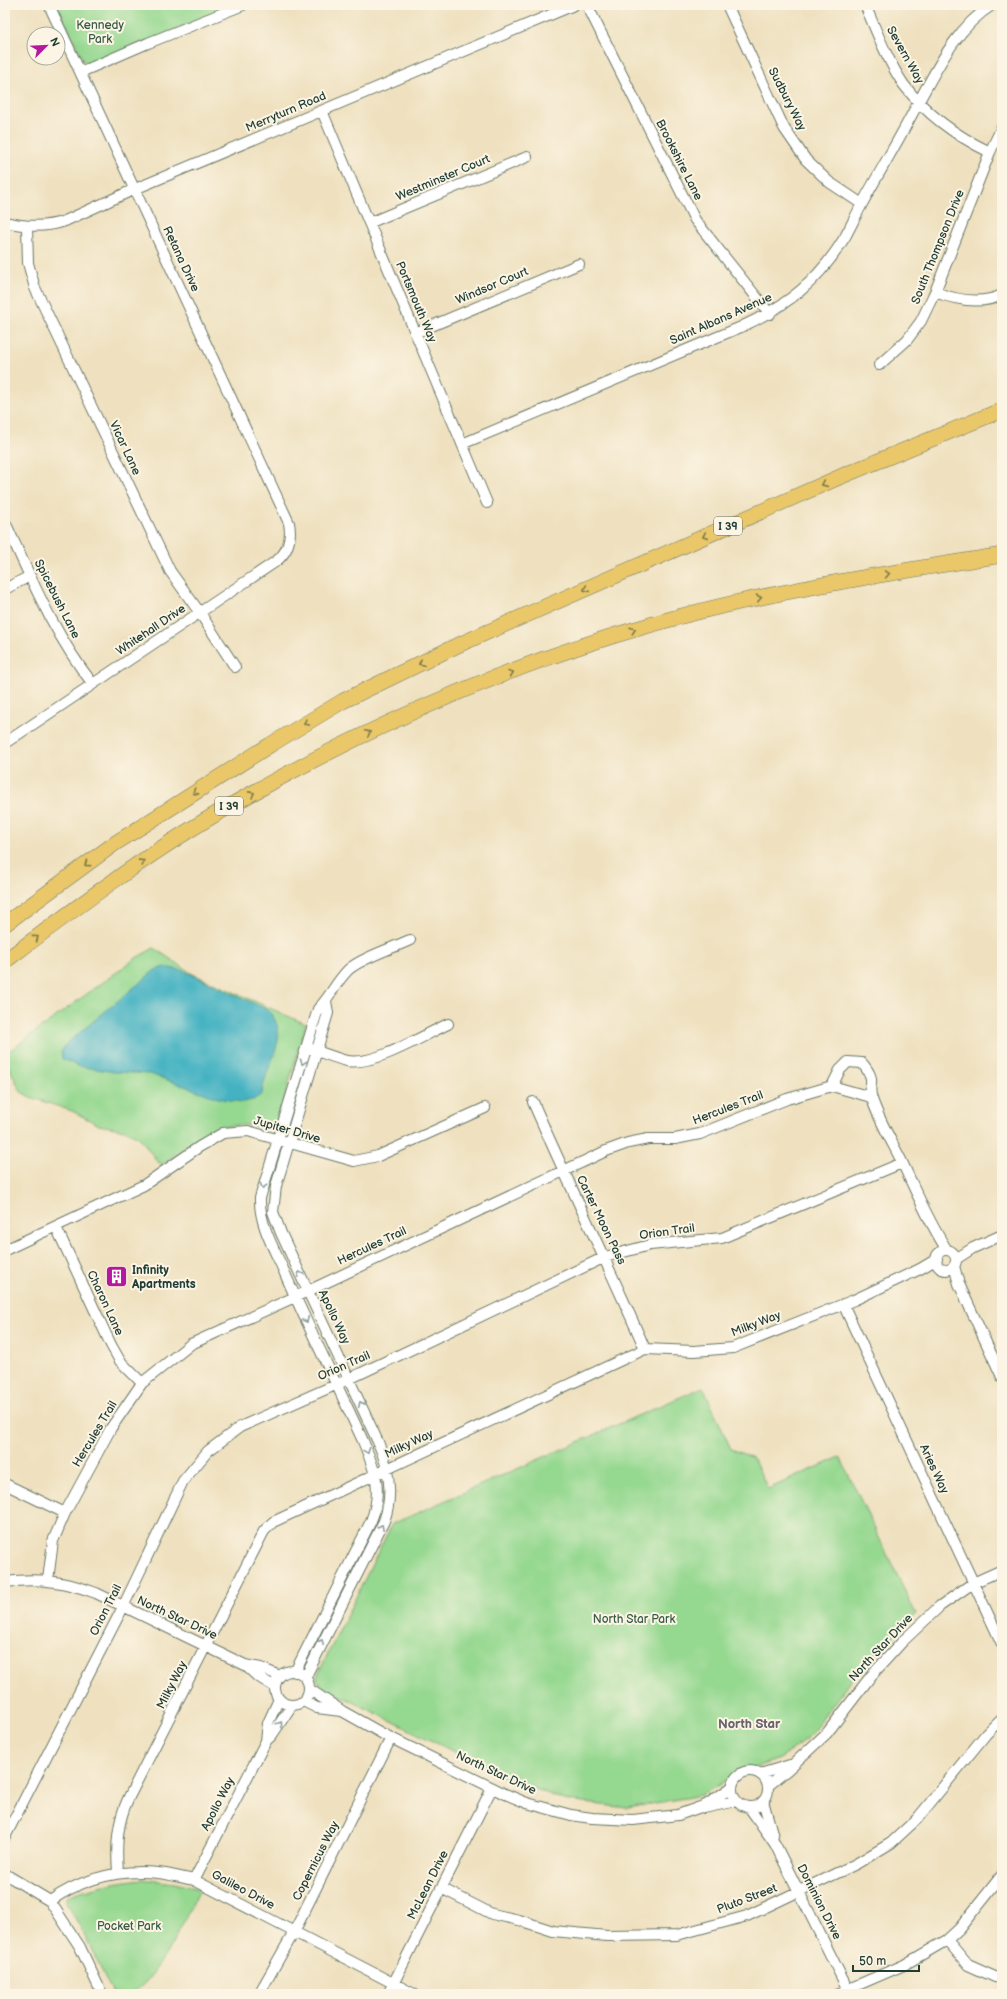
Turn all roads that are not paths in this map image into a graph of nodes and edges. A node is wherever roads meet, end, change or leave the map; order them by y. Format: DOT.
graph roads {
  1 [pos="49,5"];
  2 [pos="243,5"];
  3 [pos="574,5"];
  4 [pos="587,5"];
  5 [pos="727,5"];
  6 [pos="865,5"];
  7 [pos="992,5"];
  8 [pos="81,72"];
  9 [pos="919,102"];
  10 [pos="322,111"];
  11 [pos="1002,127"];
  12 [pos="990,152"];
  13 [pos="527,157"];
  14 [pos="135,189"];
  15 [pos="862,204"];
  16 [pos="5,222"];
  17 [pos="369,223"];
  18 [pos="27,226"];
  19 [pos="579,264"];
  20 [pos="935,292"];
  21 [pos="1002,295"];
  22 [pos="770,314"];
  23 [pos="415,333"];
  24 [pos="879,365"];
  25 [pos="1002,405"];
  26 [pos="1002,410"];
  27 [pos="462,444"];
  28 [pos="842,476"];
  29 [pos="487,503"];
  30 [pos="5,522"];
  31 [pos="290,523"];
  32 [pos="1002,555"];
  33 [pos="30,576"];
  34 [pos="5,589"];
  35 [pos="200,613"];
  36 [pos="235,667"];
  37 [pos="93,684"];
  38 [pos="5,743"];
  39 [pos="5,924"];
  40 [pos="410,940"];
  41 [pos="5,961"];
  42 [pos="326,1001"];
  43 [pos="448,1024"];
  44 [pos="307,1048"];
  45 [pos="318,1051"];
  46 [pos="832,1086"];
  47 [pos="871,1098"];
  48 [pos="533,1102"];
  49 [pos="485,1108"];
  50 [pos="278,1140"];
  51 [pos="290,1143"];
  52 [pos="902,1163"];
  53 [pos="563,1171"];
  54 [pos="56,1226"];
  55 [pos="1002,1235"];
  56 [pos="5,1250"];
  57 [pos="605,1257"];
  58 [pos="946,1259"];
  59 [pos="308,1291"];
  60 [pos="295,1297"];
  61 [pos="843,1304"];
  62 [pos="644,1349"];
  63 [pos="1002,1377"];
  64 [pos="349,1379"];
  65 [pos="142,1383"];
  66 [pos="337,1384"];
  67 [pos="387,1469"];
  68 [pos="375,1474"];
  69 [pos="5,1484"];
  70 [pos="65,1513"];
  71 [pos="1002,1570"];
  72 [pos="48,1580"];
  73 [pos="5,1582"];
  74 [pos="973,1584"];
  75 [pos="123,1607"];
  76 [pos="1002,1644"];
  77 [pos="206,1646"];
  78 [pos="245,1665"];
  79 [pos="295,1672"];
  80 [pos="280,1676"];
  81 [pos="305,1678"];
  82 [pos="275,1687"];
  83 [pos="309,1689"];
  84 [pos="279,1699"];
  85 [pos="303,1700"];
  86 [pos="292,1705"];
  87 [pos="342,1712"];
  88 [pos="1002,1718"];
  89 [pos="391,1738"];
  90 [pos="266,1741"];
  91 [pos="795,1763"];
  92 [pos="760,1774"];
  93 [pos="768,1786"];
  94 [pos="732,1787"];
  95 [pos="492,1788"];
  96 [pos="736,1800"];
  97 [pos="763,1801"];
  98 [pos="750,1807"];
  99 [pos="698,1809"];
  100 [pos="5,1837"];
  101 [pos="775,1844"];
  102 [pos="118,1872"];
  103 [pos="5,1874"];
  104 [pos="1002,1875"];
  105 [pos="194,1880"];
  106 [pos="441,1888"];
  107 [pos="800,1892"];
  108 [pos="50,1901"];
  109 [pos="294,1932"];
  110 [pos="947,1940"];
  111 [pos="1002,1978"];
  112 [pos="393,1984"];
  113 [pos="849,1992"];
  114 [pos="102,1994"];
  115 [pos="259,1994"];
  116 [pos="388,1994"];
  117 [pos="414,1994"];
  118 [pos="837,1994"];
  1 -- 8 [label="street, Retana Drive"];
  2 -- 8 [label="street"];
  3 -- 10 [label="street, Merryturn Road"];
  4 -- 22 [label="street, Brookshire Lane"];
  5 -- 15 [label="street, Sudbury Way"];
  6 -- 9 [label="street, Severn Way"];
  7 -- 9 [label="street, Saint Albans Avenue"];
  8 -- 14 [label="street, Retana Drive"];
  9 -- 12 [label="street, Severn Way"];
  9 -- 15 [label="street, Saint Albans Avenue"];
  10 -- 14 [label="street, Merryturn Road"];
  10 -- 17 [label="street, Portsmouth Way"];
  11 -- 12 [label="street, South Thompson Drive"];
  12 -- 20 [label="street, South Thompson Drive"];
  13 -- 17 [label="street, Westminster Court"];
  14 -- 18 [label="street, Merryturn Road"];
  14 -- 31 [label="street, Retana Drive"];
  15 -- 22 [label="street, Saint Albans Avenue"];
  16 -- 18 [label="street, Merryturn Road"];
  17 -- 23 [label="street, Portsmouth Way"];
  18 -- 35 [label="street, Vicar Lane"];
  19 -- 23 [label="street, Windsor Court"];
  20 -- 21 [label="street"];
  20 -- 24 [label="street, South Thompson Drive"];
  22 -- 27 [label="street, Saint Albans Avenue"];
  23 -- 27 [label="street, Portsmouth Way"];
  25 -- 28 [label="highway"];
  26 -- 28 [label="highway, I 39"];
  27 -- 29 [label="street, Portsmouth Way"];
  28 -- 39 [label="highway, I 39, one-way"];
  30 -- 33 [label="street, Spicebush Lane"];
  31 -- 35 [label="street, Whitehall Drive"];
  41 -- 32 [label="highway, I 39, one-way"];
  33 -- 34 [label="street"];
  33 -- 37 [label="street, Spicebush Lane"];
  35 -- 36 [label="street, Vicar Lane"];
  35 -- 37 [label="street, Whitehall Drive"];
  37 -- 38 [label="street, Whitehall Drive"];
  40 -- 42 [label="street, Apollo Way"];
  42 -- 44 [label="street, Apollo Way"];
  42 -- 45 [label="street, Apollo Way"];
  43 -- 45 [label="street"];
  44 -- 45 [label="street"];
  44 -- 50 [label="street, Apollo Way, one-way"];
  45 -- 51 [label="street, Apollo Way"];
  46 -- 47 [label="street"];
  46 -- 47 [label="street"];
  46 -- 53 [label="street, Hercules Trail"];
  47 -- 52 [label="street"];
  48 -- 53 [label="street, Carter Moon Pass"];
  49 -- 51 [label="street, Jupiter Drive"];
  50 -- 51 [label="street, Jupiter Drive"];
  50 -- 54 [label="street, Jupiter Drive"];
  50 -- 60 [label="street, Apollo Way, one-way"];
  59 -- 51 [label="street, Apollo Way, one-way"];
  52 -- 57 [label="street, Orion Trail"];
  52 -- 58 [label="street"];
  53 -- 57 [label="street, Carter Moon Pass"];
  53 -- 59 [label="street, Hercules Trail"];
  54 -- 56 [label="street, Jupiter Drive"];
  54 -- 65 [label="street, Charon Lane"];
  55 -- 58 [label="street, Milky Way"];
  57 -- 62 [label="street, Carter Moon Pass"];
  57 -- 64 [label="street, Orion Trail"];
  58 -- 61 [label="street, Milky Way"];
  58 -- 63 [label="street"];
  59 -- 60 [label="street, Hercules Trail"];
  59 -- 64 [label="street, Apollo Way"];
  60 -- 65 [label="street, Hercules Trail"];
  60 -- 66 [label="street, Apollo Way, one-way"];
  61 -- 62 [label="street, Milky Way"];
  61 -- 74 [label="street, Aries Way"];
  62 -- 67 [label="street, Milky Way"];
  64 -- 66 [label="street, Orion Trail"];
  67 -- 64 [label="street, Apollo Way, one-way"];
  65 -- 70 [label="street, Hercules Trail"];
  66 -- 68 [label="street, Apollo Way, one-way"];
  66 -- 75 [label="street, Orion Trail"];
  67 -- 68 [label="street, Milky Way"];
  81 -- 67 [label="street, Apollo Way, one-way"];
  68 -- 77 [label="street, Milky Way"];
  68 -- 79 [label="street, Apollo Way"];
  69 -- 70 [label="street"];
  70 -- 72 [label="street, Hercules Trail"];
  71 -- 74 [label="street, North Star Drive"];
  72 -- 73 [label="street, North Star Drive"];
  72 -- 75 [label="street, North Star Drive"];
  74 -- 76 [label="street, Aries Way"];
  74 -- 91 [label="street, North Star Drive"];
  75 -- 77 [label="street, North Star Drive"];
  75 -- 100 [label="street, Orion Trail"];
  77 -- 78 [label="street, North Star Drive"];
  77 -- 102 [label="street, Milky Way"];
  78 -- 80 [label="street, North Star Drive"];
  78 -- 82 [label="street, North Star Drive"];
  79 -- 80 [label="street"];
  79 -- 81 [label="street"];
  80 -- 82 [label="street"];
  81 -- 83 [label="street"];
  82 -- 84 [label="street"];
  83 -- 85 [label="street"];
  83 -- 87 [label="street, North Star Drive"];
  84 -- 86 [label="street"];
  84 -- 90 [label="street, Apollo Way"];
  85 -- 86 [label="street"];
  85 -- 87 [label="street, North Star Drive"];
  90 -- 86 [label="street, Apollo Way, one-way"];
  87 -- 89 [label="street, North Star Drive"];
  88 -- 107 [label="street, Pluto Street"];
  89 -- 95 [label="street, North Star Drive"];
  89 -- 109 [label="street, Copernicus Way"];
  90 -- 105 [label="street, Apollo Way"];
  91 -- 92 [label="street, North Star Drive"];
  91 -- 93 [label="street, North Star Drive"];
  92 -- 93 [label="street"];
  92 -- 94 [label="street"];
  93 -- 97 [label="street"];
  94 -- 96 [label="street"];
  94 -- 99 [label="street, North Star Drive"];
  95 -- 99 [label="street, North Star Drive"];
  95 -- 106 [label="street, McLean Drive"];
  96 -- 98 [label="street"];
  96 -- 99 [label="street, North Star Drive"];
  97 -- 98 [label="street"];
  97 -- 101 [label="street, Dominion Drive"];
  98 -- 101 [label="street, Dominion Drive"];
  101 -- 107 [label="street, Dominion Drive"];
  102 -- 105 [label="street, Galileo Drive"];
  102 -- 108 [label="street, Galileo Drive"];
  103 -- 108 [label="street"];
  104 -- 110 [label="street"];
  105 -- 109 [label="street, Galileo Drive"];
  106 -- 107 [label="street, Pluto Street"];
  106 -- 112 [label="street, McLean Drive"];
  107 -- 113 [label="street, Dominion Drive"];
  108 -- 114 [label="street"];
  109 -- 112 [label="street, Galileo Drive"];
  109 -- 115 [label="street, Copernicus Way"];
  110 -- 111 [label="street"];
  110 -- 113 [label="street"];
  112 -- 116 [label="street, McLean Drive"];
  112 -- 117 [label="street, Galileo Drive"];
  113 -- 118 [label="street"];
}
